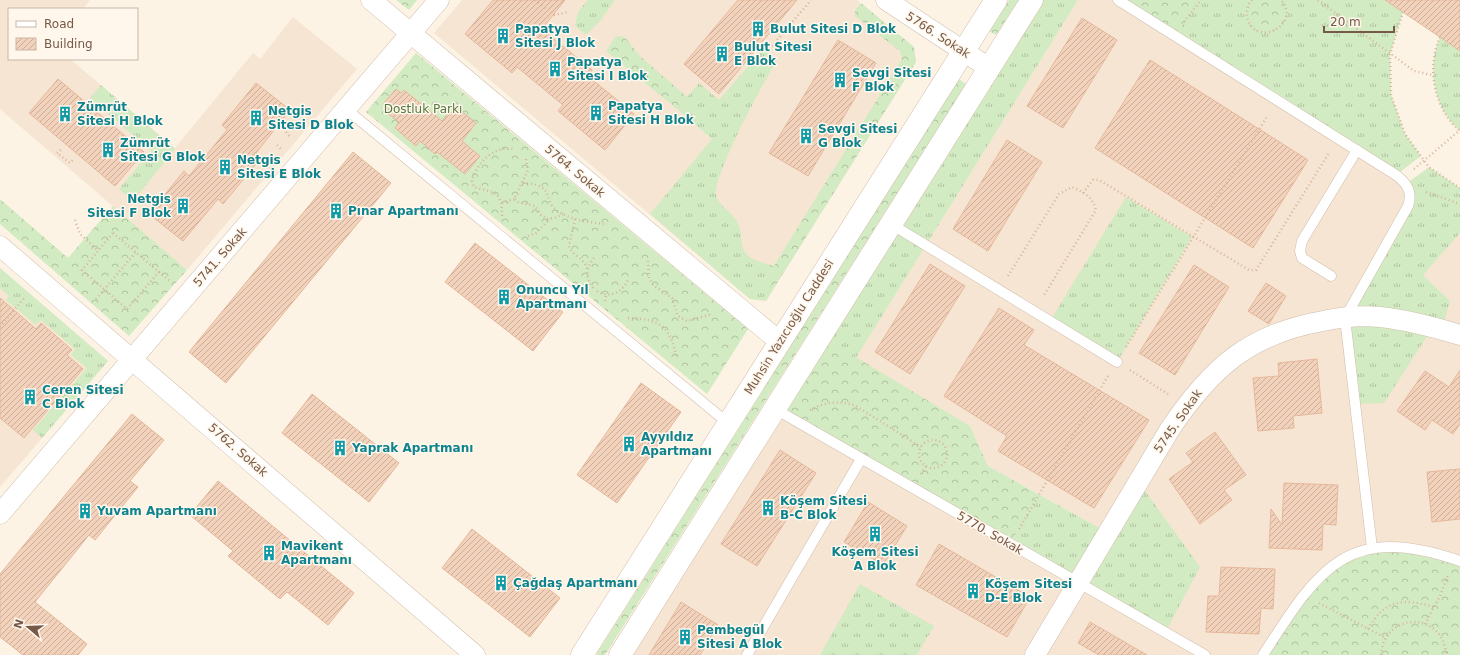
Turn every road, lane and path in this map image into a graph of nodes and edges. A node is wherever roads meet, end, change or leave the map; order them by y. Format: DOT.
graph roads {
  1 [pos="371,0"];
  2 [pos="439,0"];
  3 [pos="535,0"];
  4 [pos="811,0"];
  5 [pos="886,0"];
  6 [pos="996,0"];
  7 [pos="1032,0"];
  8 [pos="1118,0"];
  9 [pos="1201,0"];
  10 [pos="1252,0"];
  11 [pos="1281,0"];
  12 [pos="1318,0"];
  13 [pos="568,12"];
  14 [pos="1403,12"];
  15 [pos="411,33"];
  16 [pos="1175,36"];
  17 [pos="1440,37"];
  18 [pos="772,46"];
  19 [pos="963,51"];
  20 [pos="1390,54"];
  21 [pos="989,68"];
  22 [pos="1432,75"];
  23 [pos="1277,101"];
  24 [pos="346,109"];
  25 [pos="1460,131"];
  26 [pos="286,132"];
  27 [pos="1338,139"];
  28 [pos="286,142"];
  29 [pos="277,145"];
  30 [pos="284,146"];
  31 [pos="61,150"];
  32 [pos="516,150"];
  33 [pos="1357,150"];
  34 [pos="523,156"];
  35 [pos="63,158"];
  36 [pos="73,160"];
  37 [pos="61,162"];
  38 [pos="1425,162"];
  39 [pos="1401,179"];
  40 [pos="523,183"];
  41 [pos="1460,188"];
  42 [pos="1410,192"];
  43 [pos="1083,193"];
  44 [pos="514,199"];
  45 [pos="502,203"];
  46 [pos="1460,204"];
  47 [pos="563,214"];
  48 [pos="550,219"];
  49 [pos="574,219"];
  50 [pos="75,220"];
  51 [pos="503,220"];
  52 [pos="606,224"];
  53 [pos="891,224"];
  54 [pos="524,236"];
  55 [pos="1192,237"];
  56 [pos="0,246"];
  57 [pos="98,251"];
  58 [pos="136,252"];
  59 [pos="648,256"];
  60 [pos="594,258"];
  61 [pos="587,270"];
  62 [pos="159,272"];
  63 [pos="1331,276"];
  64 [pos="628,280"];
  65 [pos="174,285"];
  66 [pos="104,289"];
  67 [pos="1000,290"];
  68 [pos="20,293"];
  69 [pos="25,297"];
  70 [pos="31,302"];
  71 [pos="92,304"];
  72 [pos="1035,311"];
  73 [pos="714,314"];
  74 [pos="1345,318"];
  75 [pos="0,327"];
  76 [pos="1460,335"];
  77 [pos="780,342"];
  78 [pos="132,360"];
  79 [pos="1117,362"];
  80 [pos="1186,405"];
  81 [pos="775,410"];
  82 [pos="728,423"];
  83 [pos="801,424"];
  84 [pos="921,447"];
  85 [pos="861,459"];
  86 [pos="0,514"];
  87 [pos="1010,544"];
  88 [pos="1372,548"];
  89 [pos="1457,560"];
  90 [pos="1077,583"];
  91 [pos="1303,595"];
  92 [pos="1434,607"];
  93 [pos="1425,624"];
  94 [pos="1368,629"];
  95 [pos="1386,638"];
  96 [pos="475,655"];
  97 [pos="582,655"];
  98 [pos="620,655"];
  99 [pos="747,655"];
  100 [pos="1035,655"];
  101 [pos="1205,655"];
  102 [pos="1263,655"];
  103 [pos="1381,655"];
  104 [pos="1446,655"];
  1 -- 15 [label="street, 5764. Sokak"];
  2 -- 15 [label="street, 5741. Sokak"];
  3 -- 13 [label="path"];
  4 -- 18 [label="path"];
  5 -- 19 [label="street, 5766. Sokak"];
  6 -- 19 [label="main road, Muhsin Yazıcıoğlu Caddesi"];
  7 -- 21 [label="main road"];
  8 -- 16 [label="lane"];
  9 -- 16 [label="path"];
  10 -- 11 [label="path"];
  12 -- 20 [label="path"];
  14 -- 20 [label="path"];
  15 -- 24 [label="street, 5741. Sokak"];
  15 -- 77 [label="street, 5764. Sokak"];
  16 -- 23 [label="lane"];
  17 -- 22 [label="path"];
  19 -- 21 [label="street, 5766. Sokak"];
  19 -- 77 [label="main road, Muhsin Yazıcıoğlu Caddesi"];
  20 -- 22 [label="path"];
  20 -- 38 [label="path"];
  21 -- 53 [label="main road"];
  22 -- 25 [label="path"];
  23 -- 27 [label="lane"];
  23 -- 55 [label="path"];
  24 -- 78 [label="street, 5741. Sokak"];
  24 -- 82 [label="lane"];
  25 -- 38 [label="path"];
  26 -- 28 [label="path"];
  27 -- 33 [label="lane"];
  27 -- 55 [label="path"];
  29 -- 30 [label="path"];
  31 -- 35 [label="path"];
  32 -- 45 [label="path"];
  33 -- 39 [label="lane"];
  33 -- 63 [label="lane"];
  34 -- 40 [label="path"];
  35 -- 36 [label="path"];
  35 -- 37 [label="path"];
  38 -- 39 [label="path"];
  38 -- 41 [label="path"];
  39 -- 42 [label="lane"];
  40 -- 44 [label="path"];
  40 -- 47 [label="path"];
  42 -- 46 [label="path"];
  42 -- 74 [label="lane"];
  43 -- 55 [label="path"];
  43 -- 67 [label="path"];
  43 -- 72 [label="path"];
  44 -- 45 [label="path"];
  44 -- 48 [label="path"];
  45 -- 51 [label="path"];
  47 -- 48 [label="path"];
  47 -- 49 [label="path"];
  48 -- 54 [label="path"];
  49 -- 52 [label="path"];
  49 -- 61 [label="path"];
  50 -- 57 [label="path"];
  53 -- 67 [label="lane"];
  53 -- 81 [label="main road"];
  55 -- 79 [label="path"];
  56 -- 78 [label="street, 5762. Sokak"];
  57 -- 58 [label="path"];
  57 -- 66 [label="path"];
  58 -- 62 [label="path"];
  58 -- 66 [label="path"];
  59 -- 73 [label="path"];
  60 -- 61 [label="path"];
  61 -- 64 [label="path"];
  62 -- 65 [label="path"];
  62 -- 66 [label="path"];
  66 -- 71 [label="path"];
  67 -- 72 [label="lane"];
  68 -- 69 [label="path"];
  69 -- 70 [label="path"];
  69 -- 75 [label="path"];
  72 -- 79 [label="lane"];
  74 -- 76 [label="street, 5745. Sokak"];
  74 -- 80 [label="street, 5745. Sokak"];
  74 -- 88 [label="lane"];
  77 -- 82 [label="main road, Muhsin Yazıcıoğlu Caddesi"];
  78 -- 86 [label="street, 5741. Sokak"];
  78 -- 96 [label="street, 5762. Sokak"];
  79 -- 80 [label="path"];
  79 -- 87 [label="path"];
  80 -- 90 [label="street, 5745. Sokak"];
  81 -- 83 [label="lane, 5770. Sokak"];
  81 -- 98 [label="main road"];
  82 -- 97 [label="main road, Muhsin Yazıcıoğlu Caddesi"];
  83 -- 84 [label="path"];
  83 -- 85 [label="lane, 5770. Sokak"];
  84 -- 84 [label="path"];
  85 -- 87 [label="lane, 5770. Sokak"];
  85 -- 99 [label="lane"];
  87 -- 90 [label="lane, 5770. Sokak"];
  88 -- 89 [label="lane"];
  88 -- 91 [label="lane"];
  89 -- 92 [label="path"];
  90 -- 100 [label="street, 5745. Sokak"];
  90 -- 101 [label="lane, 5770. Sokak"];
  91 -- 94 [label="path"];
  91 -- 102 [label="lane"];
  92 -- 93 [label="path"];
  92 -- 94 [label="path"];
  93 -- 95 [label="path"];
  93 -- 104 [label="path"];
  94 -- 95 [label="path"];
  95 -- 103 [label="path"];
}
